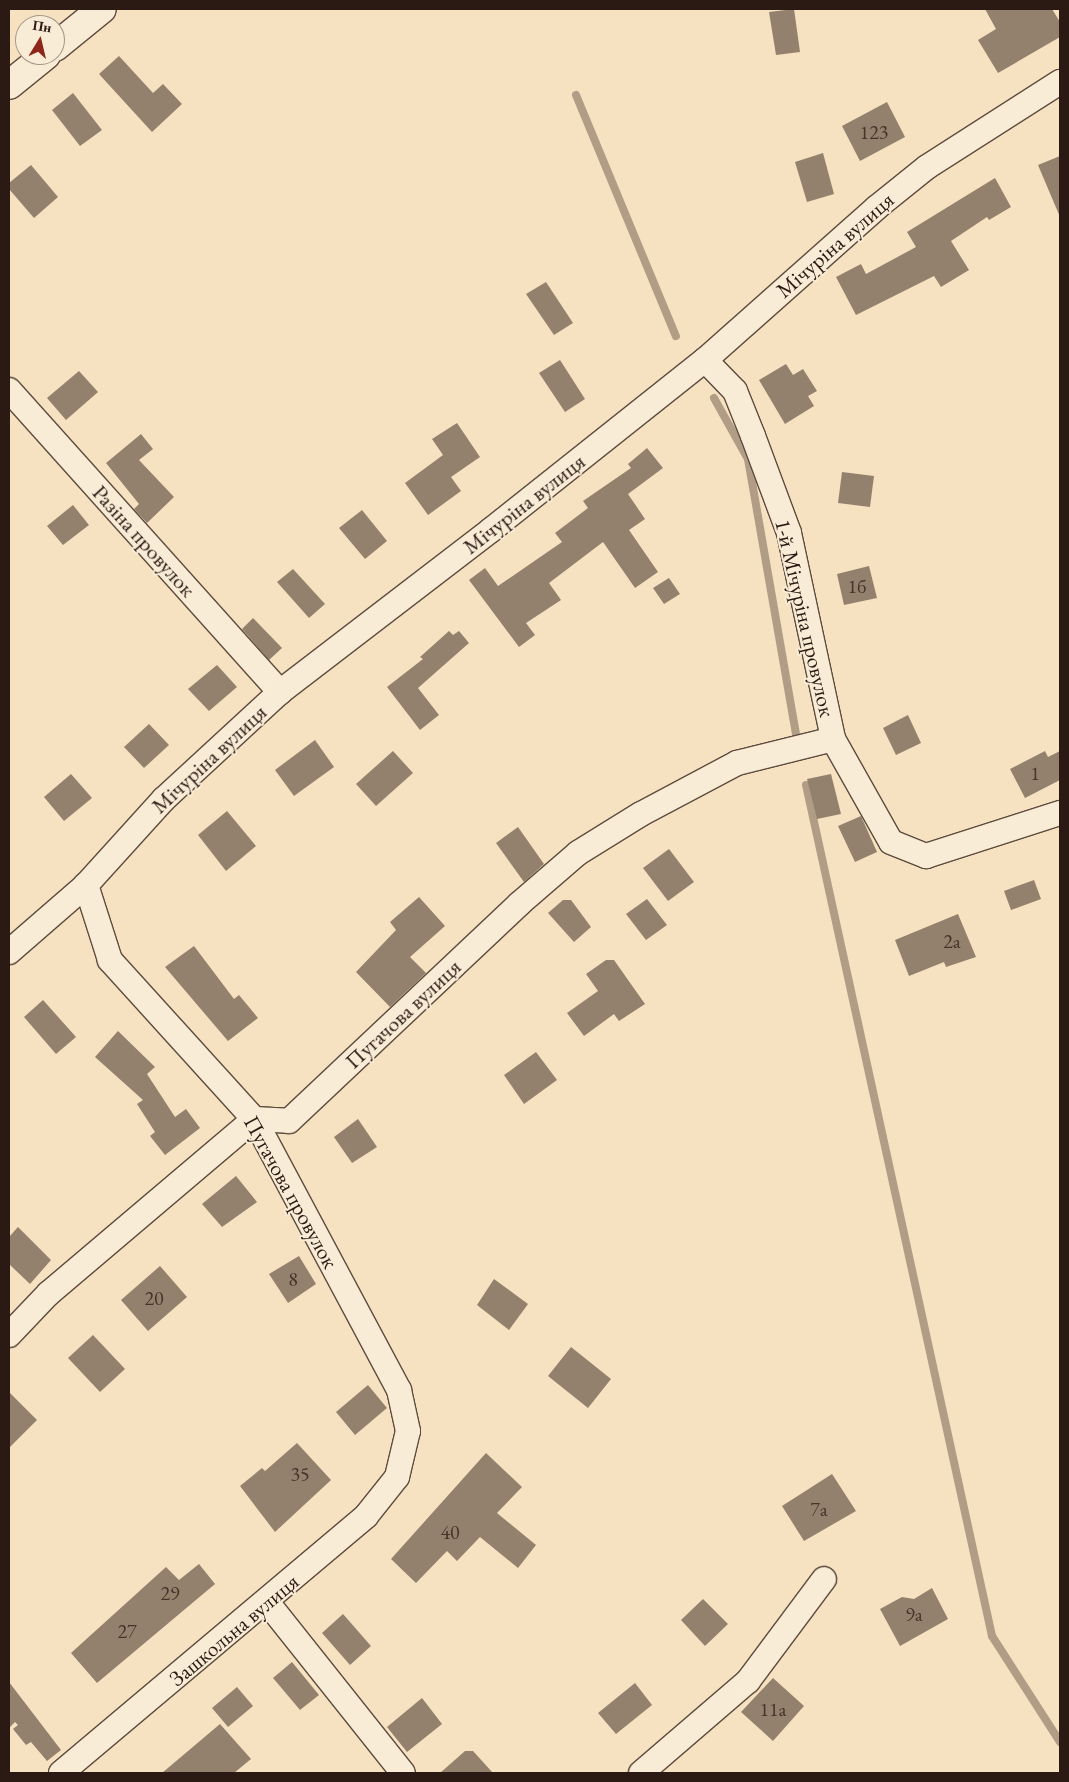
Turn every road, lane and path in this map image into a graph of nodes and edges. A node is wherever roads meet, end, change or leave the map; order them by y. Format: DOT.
graph roads {
  1 [pos="102,9"];
  2 [pos="65,39"];
  3 [pos="34,65"];
  4 [pos="1060,82"];
  5 [pos="9,86"];
  6 [pos="705,360"];
  7 [pos="9,390"];
  8 [pos="280,692"];
  9 [pos="833,739"];
  10 [pos="1060,812"];
  11 [pos="86,885"];
  12 [pos="9,952"];
  13 [pos="254,1119"];
  14 [pos="9,1335"];
  15 [pos="397,1477"];
  16 [pos="824,1578"];
  17 [pos="267,1602"];
  18 [pos="61,1773"];
  19 [pos="403,1773"];
  20 [pos="641,1773"];
  1 -- 2 [label="street"];
  3 -- 5 [label="street"];
  4 -- 6 [label="street, Мічуріна вулиця"];
  6 -- 8 [label="street, Мічуріна вулиця"];
  6 -- 9 [label="street, 1-й Мічуріна провулок"];
  7 -- 8 [label="street, Разіна провулок"];
  8 -- 11 [label="street, Мічуріна вулиця"];
  9 -- 10 [label="street, 1-й Мічуріна провулок"];
  9 -- 13 [label="street, Пугачова вулиця"];
  11 -- 12 [label="street, Мічуріна вулиця"];
  11 -- 13 [label="street, Пугачова провулок"];
  13 -- 14 [label="street"];
  13 -- 15 [label="street, Пугачова провулок"];
  15 -- 17 [label="street, Зашкольна вулиця"];
  16 -- 20 [label="street"];
  17 -- 18 [label="street, Зашкольна вулиця"];
  17 -- 19 [label="street"];
}
